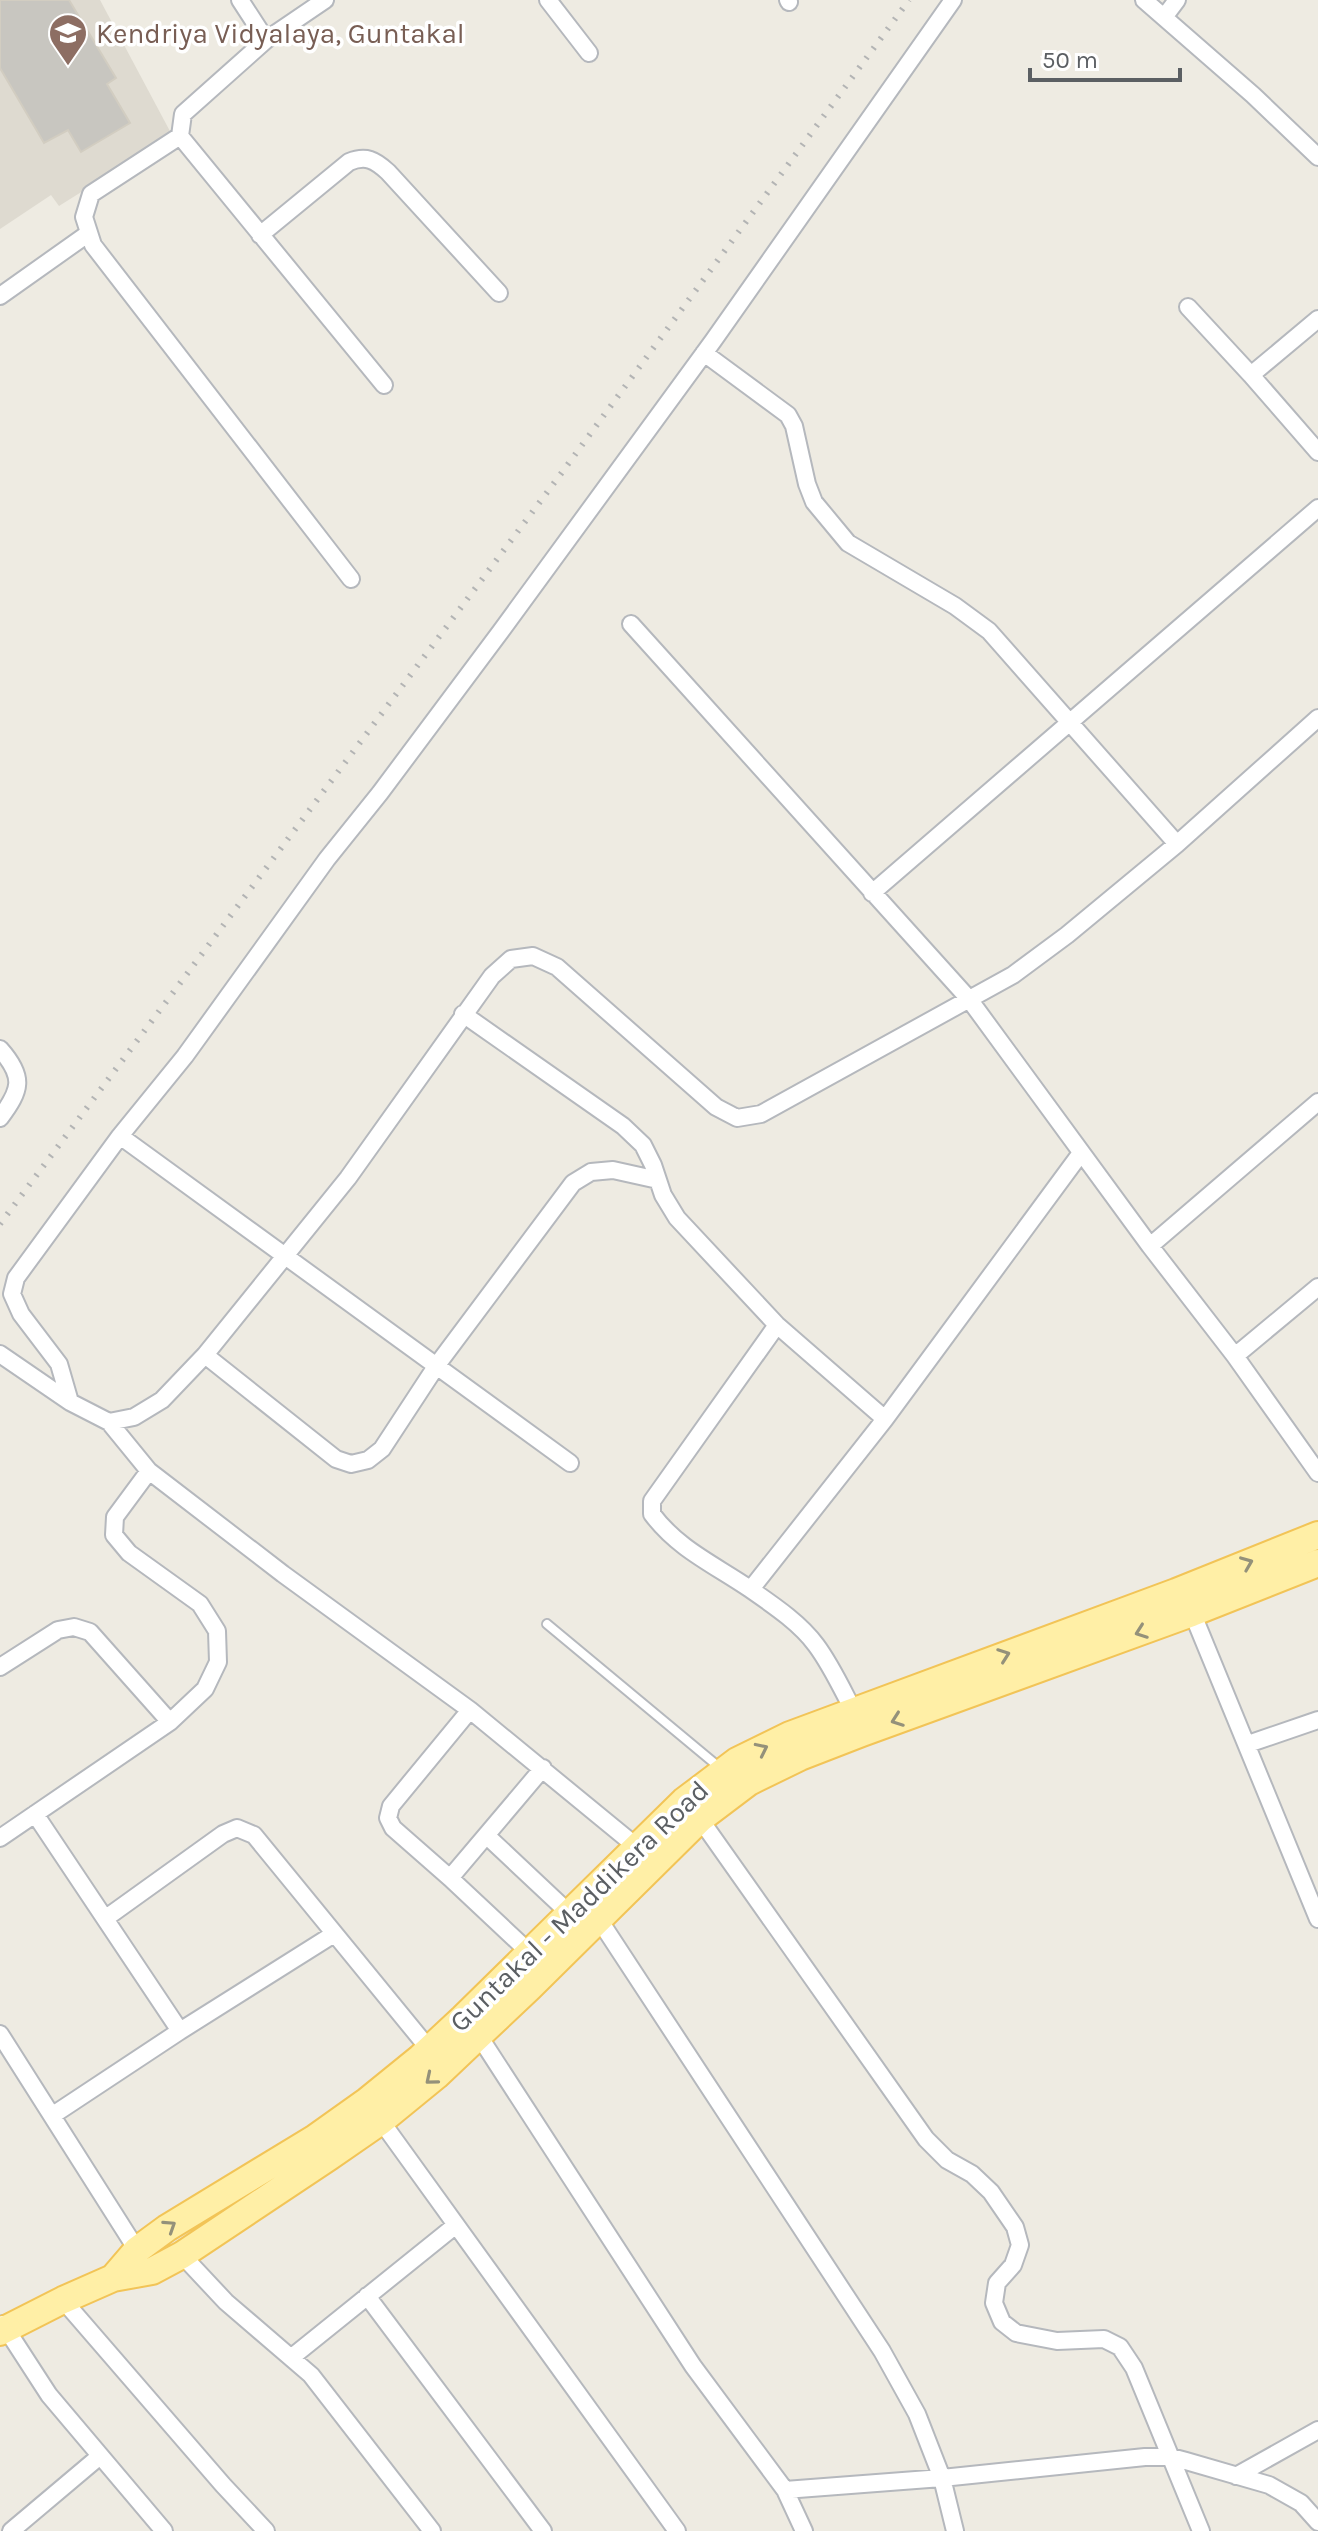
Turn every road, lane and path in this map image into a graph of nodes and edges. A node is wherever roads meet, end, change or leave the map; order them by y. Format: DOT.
graph roads {
  1 [pos="240,0"];
  2 [pos="325,0"];
  3 [pos="548,0"];
  4 [pos="953,0"];
  5 [pos="1144,0"];
  6 [pos="1177,0"];
  7 [pos="1165,16"];
  8 [pos="266,40"];
  9 [pos="589,53"];
  10 [pos="180,136"];
  11 [pos="1318,157"];
  12 [pos="89,233"];
  13 [pos="260,235"];
  14 [pos="499,293"];
  15 [pos="0,296"];
  16 [pos="1188,307"];
  17 [pos="1318,319"];
  18 [pos="704,353"];
  19 [pos="1251,375"];
  20 [pos="384,385"];
  21 [pos="1318,452"];
  22 [pos="1318,508"];
  23 [pos="351,579"];
  24 [pos="631,624"];
  25 [pos="1318,718"];
  26 [pos="1071,722"];
  27 [pos="1177,844"];
  28 [pos="872,893"];
  29 [pos="969,999"];
  30 [pos="463,1014"];
  31 [pos="0,1049"];
  32 [pos="1318,1102"];
  33 [pos="0,1118"];
  34 [pos="120,1136"];
  35 [pos="1081,1153"];
  36 [pos="658,1180"];
  37 [pos="1150,1246"];
  38 [pos="285,1255"];
  39 [pos="1318,1287"];
  40 [pos="777,1325"];
  41 [pos="0,1354"];
  42 [pos="205,1355"];
  43 [pos="1235,1356"];
  44 [pos="437,1365"];
  45 [pos="70,1402"];
  46 [pos="885,1419"];
  47 [pos="109,1422"];
  48 [pos="570,1463"];
  49 [pos="149,1471"];
  50 [pos="1318,1473"];
  51 [pos="1318,1535"];
  52 [pos="1318,1563"];
  53 [pos="751,1589"];
  54 [pos="1188,1601"];
  55 [pos="547,1624"];
  56 [pos="0,1667"];
  57 [pos="470,1710"];
  58 [pos="853,1710"];
  59 [pos="1318,1720"];
  60 [pos="170,1722"];
  61 [pos="1248,1744"];
  62 [pos="543,1768"];
  63 [pos="723,1770"];
  64 [pos="35,1814"];
  65 [pos="700,1819"];
  66 [pos="487,1836"];
  67 [pos="0,1838"];
  68 [pos="637,1847"];
  69 [pos="450,1878"];
  70 [pos="1311,1882"];
  71 [pos="569,1913"];
  72 [pos="106,1918"];
  73 [pos="598,1918"];
  74 [pos="1318,1919"];
  75 [pos="334,1934"];
  76 [pos="530,1953"];
  77 [pos="180,2031"];
  78 [pos="0,2034"];
  79 [pos="479,2036"];
  80 [pos="429,2049"];
  81 [pos="374,2111"];
  82 [pos="53,2115"];
  83 [pos="456,2225"];
  84 [pos="137,2250"];
  85 [pos="182,2255"];
  86 [pos="113,2278"];
  87 [pos="367,2296"];
  88 [pos="63,2300"];
  89 [pos="2,2327"];
  90 [pos="292,2357"];
  91 [pos="1318,2430"];
  92 [pos="100,2456"];
  93 [pos="1171,2457"];
  94 [pos="1236,2476"];
  95 [pos="942,2478"];
  96 [pos="785,2490"];
  97 [pos="1318,2522"];
  98 [pos="11,2531"];
  99 [pos="164,2531"];
  100 [pos="266,2531"];
  101 [pos="432,2531"];
  102 [pos="543,2531"];
  103 [pos="677,2531"];
  104 [pos="804,2531"];
  105 [pos="955,2531"];
  106 [pos="1201,2531"];
  1 -- 8 [label="street"];
  2 -- 8 [label="street"];
  3 -- 9 [label="street"];
  4 -- 18 [label="street"];
  5 -- 7 [label="street"];
  6 -- 7 [label="street"];
  7 -- 11 [label="street"];
  8 -- 10 [label="street"];
  10 -- 12 [label="street"];
  10 -- 13 [label="street"];
  12 -- 15 [label="street"];
  12 -- 23 [label="street"];
  13 -- 14 [label="street"];
  13 -- 20 [label="street"];
  16 -- 19 [label="street"];
  17 -- 19 [label="street"];
  18 -- 26 [label="street"];
  18 -- 34 [label="street"];
  19 -- 21 [label="street"];
  22 -- 26 [label="street"];
  24 -- 28 [label="street"];
  25 -- 27 [label="street"];
  26 -- 27 [label="street"];
  26 -- 28 [label="street"];
  27 -- 29 [label="street"];
  28 -- 29 [label="street"];
  29 -- 30 [label="street"];
  29 -- 35 [label="street"];
  30 -- 36 [label="street"];
  30 -- 38 [label="street"];
  31 -- 33 [label="street"];
  32 -- 37 [label="street"];
  34 -- 38 [label="street"];
  34 -- 45 [label="street"];
  35 -- 37 [label="street"];
  35 -- 46 [label="street"];
  36 -- 40 [label="street"];
  36 -- 44 [label="street"];
  37 -- 43 [label="street"];
  38 -- 42 [label="street"];
  38 -- 44 [label="street"];
  39 -- 43 [label="street"];
  40 -- 46 [label="street"];
  40 -- 53 [label="street"];
  41 -- 45 [label="street"];
  42 -- 44 [label="street"];
  42 -- 47 [label="street"];
  43 -- 50 [label="street"];
  44 -- 48 [label="street"];
  45 -- 47 [label="street"];
  46 -- 53 [label="street"];
  47 -- 49 [label="street"];
  49 -- 57 [label="street"];
  49 -- 60 [label="street"];
  54 -- 51 [label="main road, Guntakal - Maddikera Road, one-way"];
  52 -- 54 [label="main road, Guntakal - Maddikera Road"];
  53 -- 58 [label="street"];
  58 -- 54 [label="main road, Guntakal - Maddikera Road, one-way"];
  54 -- 61 [label="street"];
  54 -- 65 [label="main road, Guntakal - Maddikera Road, one-way"];
  55 -- 63 [label="lane"];
  56 -- 60 [label="street"];
  57 -- 62 [label="street"];
  57 -- 69 [label="street"];
  63 -- 58 [label="main road, Guntakal - Maddikera Road, one-way"];
  59 -- 61 [label="street"];
  60 -- 64 [label="street"];
  61 -- 70 [label="street"];
  62 -- 66 [label="street"];
  62 -- 68 [label="street"];
  63 -- 68 [label="main road, Guntakal - Maddikera Road"];
  64 -- 67 [label="street"];
  64 -- 72 [label="street"];
  65 -- 73 [label="main road, Guntakal - Maddikera Road"];
  65 -- 93 [label="street"];
  66 -- 69 [label="street"];
  66 -- 71 [label="street"];
  68 -- 71 [label="main road, Guntakal - Maddikera Road"];
  69 -- 76 [label="street"];
  70 -- 74 [label="street"];
  71 -- 76 [label="main road, Guntakal - Maddikera Road"];
  72 -- 75 [label="street"];
  72 -- 77 [label="street"];
  73 -- 79 [label="main road, Guntakal - Maddikera Road"];
  73 -- 95 [label="street"];
  75 -- 77 [label="street"];
  75 -- 80 [label="street"];
  76 -- 80 [label="main road, Guntakal - Maddikera Road"];
  77 -- 82 [label="street"];
  78 -- 82 [label="street"];
  79 -- 81 [label="main road, Guntakal - Maddikera Road, one-way"];
  79 -- 96 [label="street"];
  80 -- 81 [label="main road, Guntakal - Maddikera Road"];
  81 -- 83 [label="street"];
  84 -- 81 [label="main road, Guntakal - Maddikera Road, one-way"];
  81 -- 85 [label="main road, Guntakal - Maddikera Road"];
  82 -- 84 [label="street"];
  83 -- 87 [label="street"];
  83 -- 103 [label="street"];
  84 -- 86 [label="main road, Guntakal - Maddikera Road"];
  85 -- 86 [label="main road, Guntakal - Maddikera Road"];
  85 -- 90 [label="street"];
  86 -- 88 [label="main road, Guntakal - Maddikera Road"];
  87 -- 90 [label="street"];
  87 -- 102 [label="street"];
  88 -- 89 [label="main road, Guntakal - Maddikera Road"];
  88 -- 100 [label="street"];
  89 -- 92 [label="street"];
  90 -- 101 [label="street"];
  91 -- 94 [label="street"];
  92 -- 98 [label="street"];
  92 -- 99 [label="street"];
  93 -- 94 [label="street"];
  93 -- 95 [label="street"];
  93 -- 106 [label="street"];
  94 -- 97 [label="street"];
  95 -- 96 [label="street"];
  95 -- 105 [label="street"];
  96 -- 104 [label="street"];
}
